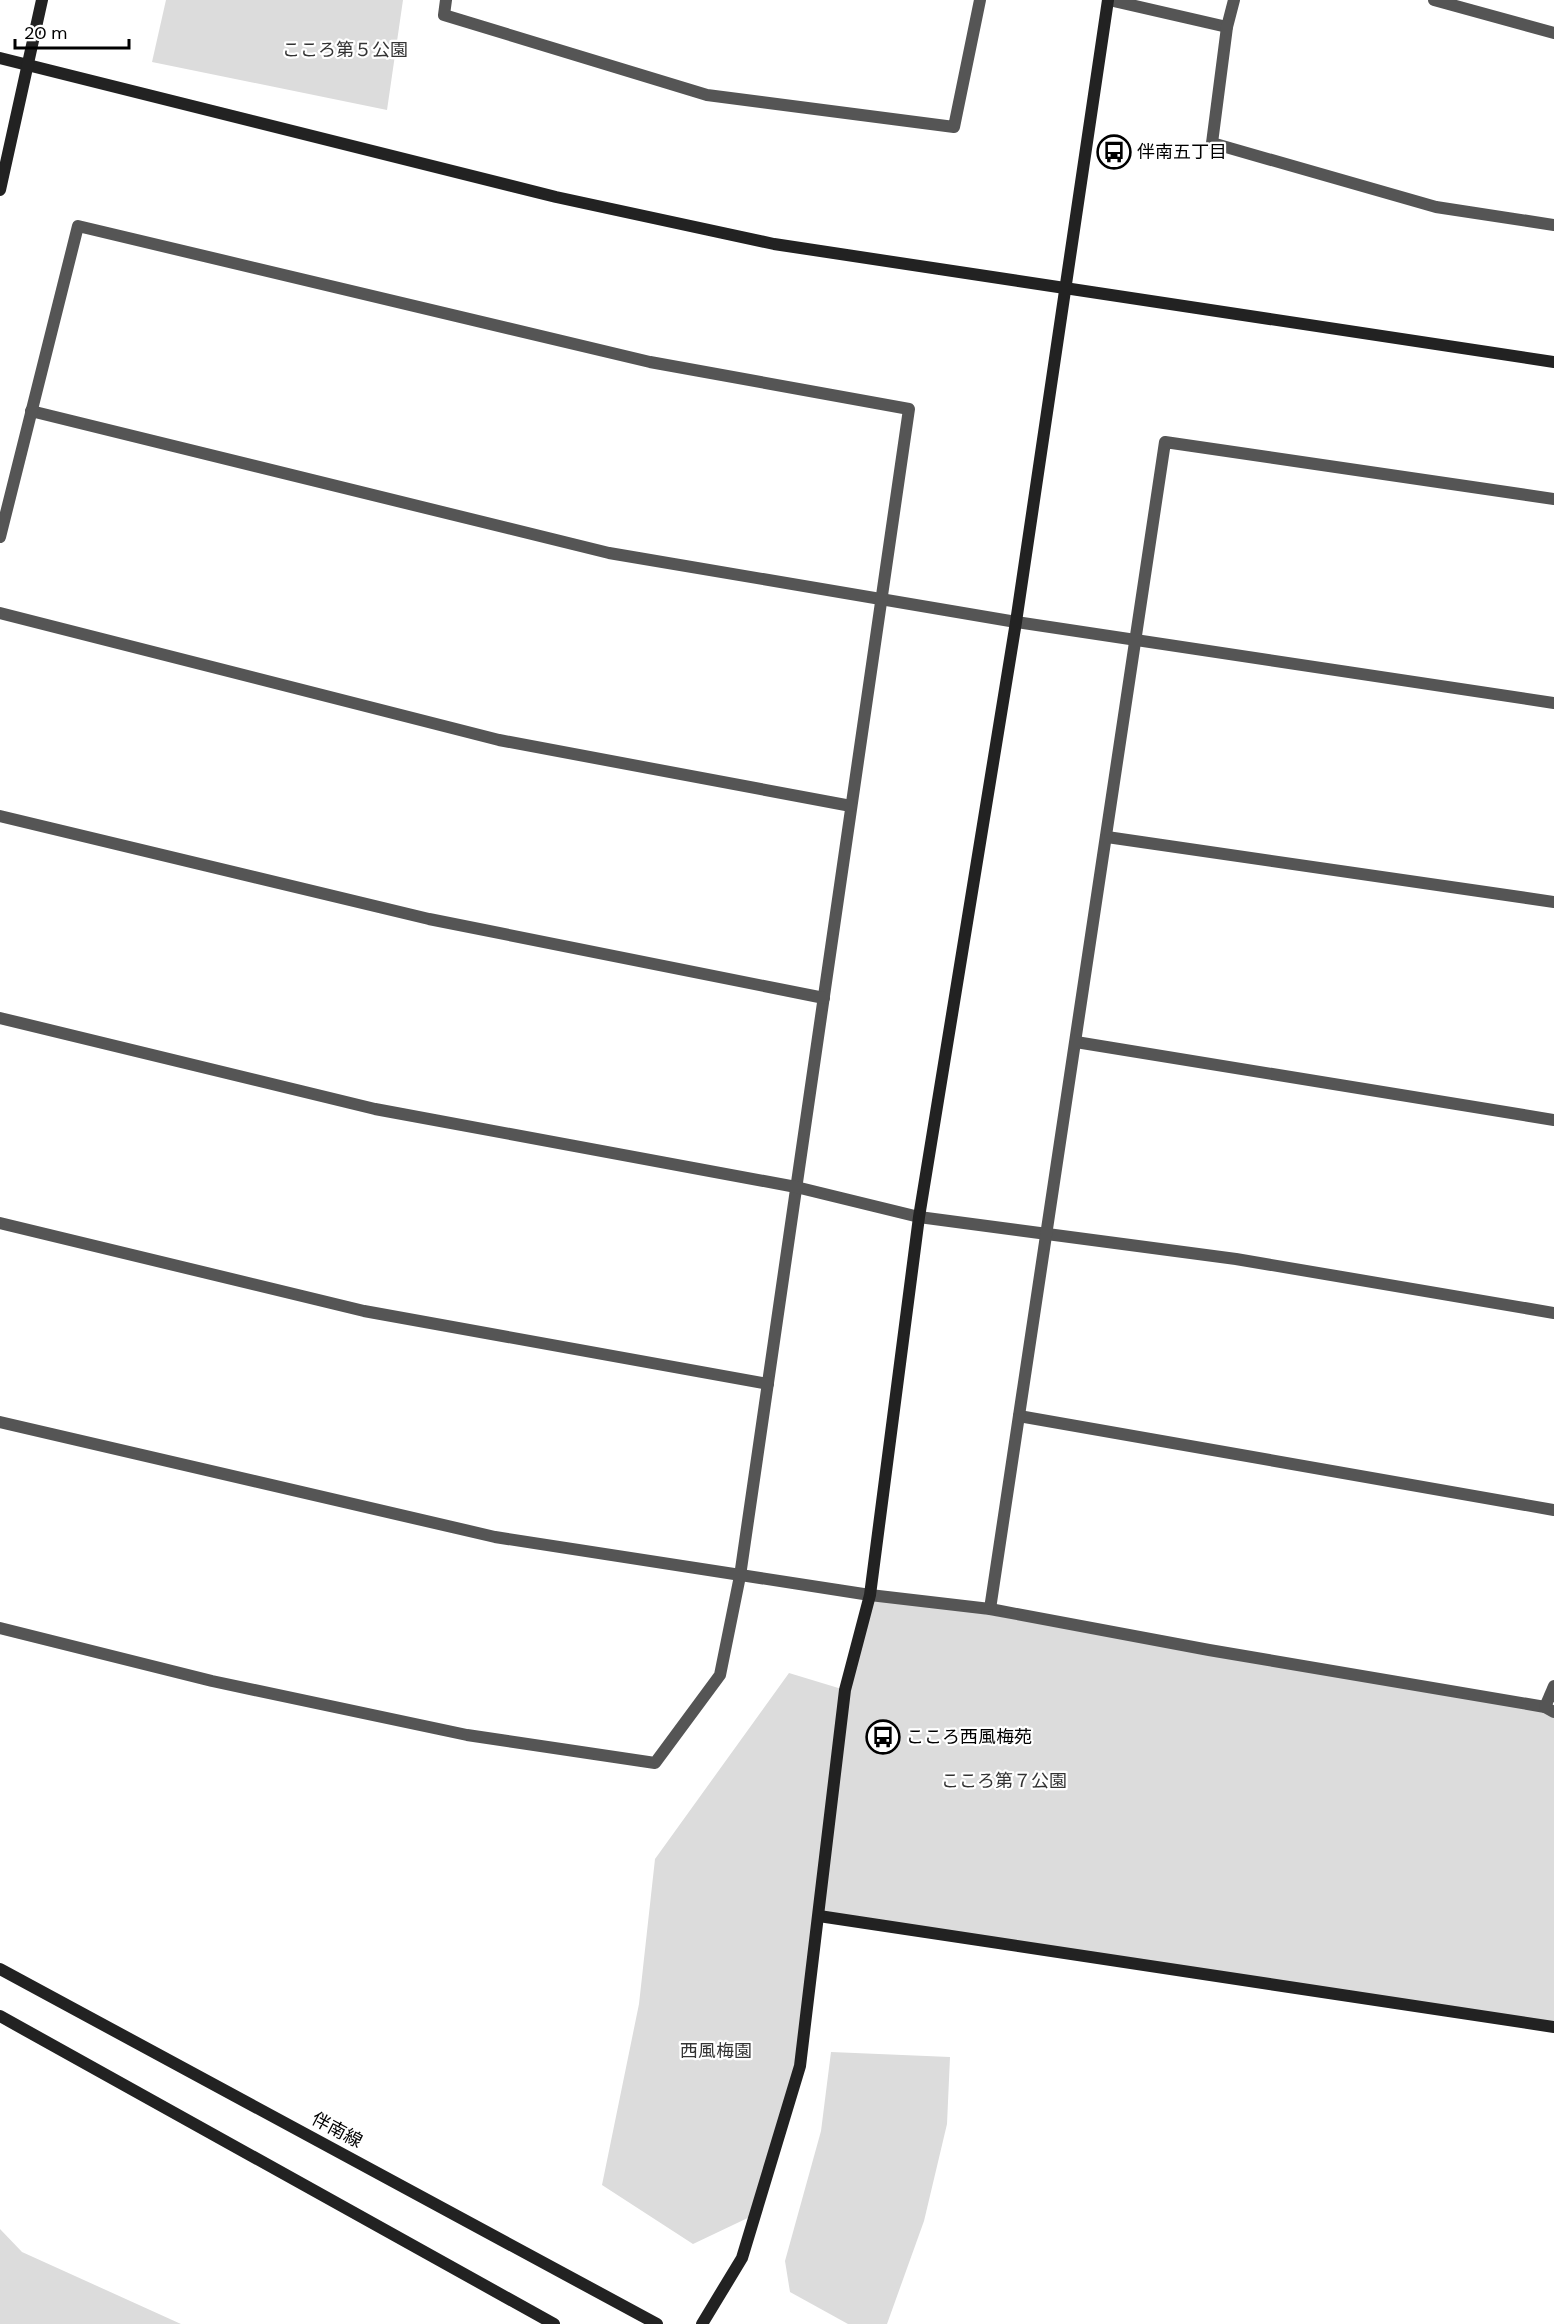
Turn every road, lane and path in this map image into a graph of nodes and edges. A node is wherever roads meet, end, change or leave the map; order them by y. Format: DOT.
graph roads {
  1 [pos="42,0"];
  2 [pos="446,0"];
  3 [pos="980,0"];
  4 [pos="1108,0"];
  5 [pos="1234,0"];
  6 [pos="1434,0"];
  7 [pos="1227,27"];
  8 [pos="1554,33"];
  9 [pos="0,58"];
  10 [pos="28,65"];
  11 [pos="0,190"];
  12 [pos="1554,225"];
  13 [pos="1065,289"];
  14 [pos="1554,362"];
  15 [pos="32,411"];
  16 [pos="1554,499"];
  17 [pos="0,537"];
  18 [pos="881,600"];
  19 [pos="0,613"];
  20 [pos="1016,622"];
  21 [pos="1137,641"];
  22 [pos="1554,702"];
  23 [pos="852,806"];
  24 [pos="0,816"];
  25 [pos="1107,837"];
  26 [pos="1554,902"];
  27 [pos="824,998"];
  28 [pos="0,1018"];
  29 [pos="1076,1042"];
  30 [pos="1554,1120"];
  31 [pos="796,1187"];
  32 [pos="919,1217"];
  33 [pos="0,1223"];
  34 [pos="1047,1235"];
  35 [pos="1554,1313"];
  36 [pos="768,1384"];
  37 [pos="1019,1416"];
  38 [pos="0,1422"];
  39 [pos="1554,1510"];
  40 [pos="740,1576"];
  41 [pos="870,1595"];
  42 [pos="990,1609"];
  43 [pos="0,1628"];
  44 [pos="1554,1686"];
  45 [pos="1549,1709"];
  46 [pos="819,1916"];
  47 [pos="0,1969"];
  48 [pos="0,2016"];
  49 [pos="1554,2027"];
  50 [pos="554,2324"];
  51 [pos="657,2324"];
  52 [pos="702,2324"];
  1 -- 10 [label="street"];
  2 -- 3 [label="street"];
  4 -- 7 [label="street"];
  4 -- 13 [label="street"];
  5 -- 7 [label="street"];
  6 -- 8 [label="street"];
  7 -- 12 [label="street"];
  9 -- 10 [label="street"];
  10 -- 11 [label="street"];
  10 -- 13 [label="street"];
  13 -- 14 [label="street"];
  13 -- 20 [label="street"];
  15 -- 17 [label="street"];
  15 -- 18 [label="street"];
  15 -- 18 [label="street"];
  16 -- 21 [label="street"];
  18 -- 20 [label="street"];
  18 -- 23 [label="street"];
  19 -- 23 [label="street"];
  20 -- 21 [label="street"];
  20 -- 32 [label="street"];
  21 -- 22 [label="street"];
  21 -- 25 [label="street"];
  23 -- 27 [label="street"];
  24 -- 27 [label="street"];
  25 -- 26 [label="street"];
  25 -- 29 [label="street"];
  27 -- 31 [label="street"];
  28 -- 31 [label="street"];
  29 -- 30 [label="street"];
  29 -- 34 [label="street"];
  31 -- 32 [label="street"];
  31 -- 36 [label="street"];
  32 -- 34 [label="street"];
  32 -- 41 [label="street"];
  33 -- 36 [label="street"];
  34 -- 35 [label="street"];
  34 -- 37 [label="street"];
  36 -- 40 [label="street"];
  37 -- 39 [label="street"];
  37 -- 42 [label="street"];
  38 -- 40 [label="street"];
  40 -- 41 [label="street"];
  40 -- 43 [label="street"];
  41 -- 42 [label="street"];
  41 -- 46 [label="street"];
  42 -- 45 [label="street"];
  44 -- 45 [label="street"];
  46 -- 49 [label="street"];
  46 -- 52 [label="street"];
  47 -- 51 [label="street, 伴南線"];
  48 -- 50 [label="street"];
}
